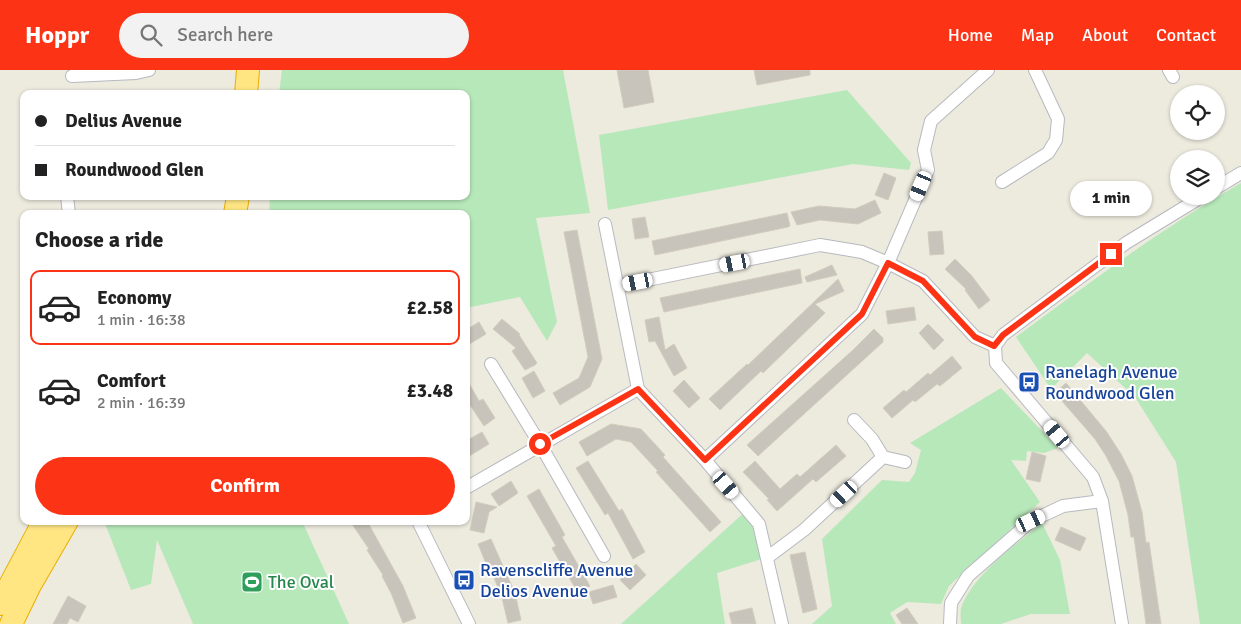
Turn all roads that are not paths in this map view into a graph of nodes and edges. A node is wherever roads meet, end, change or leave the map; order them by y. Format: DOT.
graph roads {
  1 [pos="149,70"];
  2 [pos="248,70"];
  3 [pos="988,70"];
  4 [pos="1035,70"];
  5 [pos="72,76"];
  6 [pos="246,90"];
  7 [pos="1241,173"];
  8 [pos="1002,182"];
  9 [pos="1225,183"];
  10 [pos="1188,205"];
  11 [pos="605,224"];
  12 [pos="888,263"];
  13 [pos="618,286"];
  14 [pos="994,346"];
  15 [pos="491,364"];
  16 [pos="638,389"];
  17 [pos="854,420"];
  18 [pos="540,444"];
  19 [pos="883,457"];
  20 [pos="705,460"];
  21 [pos="905,462"];
  22 [pos="470,486"];
  23 [pos="1102,500"];
  24 [pos="42,525"];
  25 [pos="65,525"];
  26 [pos="420,525"];
  27 [pos="604,556"];
  28 [pos="768,557"];
  29 [pos="0,604"];
  30 [pos="10,624"];
  31 [pos="469,624"];
  32 [pos="782,624"];
  33 [pos="950,624"];
  34 [pos="1122,624"];
  1 -- 5 [label="street"];
  2 -- 6 [label="highway"];
  3 -- 12 [label="street"];
  4 -- 8 [label="street"];
  7 -- 9 [label="street"];
  10 -- 14 [label="street"];
  11 -- 13 [label="street"];
  12 -- 13 [label="street"];
  12 -- 14 [label="street"];
  12 -- 20 [label="street"];
  13 -- 16 [label="street"];
  14 -- 23 [label="street"];
  15 -- 18 [label="street"];
  16 -- 18 [label="street"];
  16 -- 20 [label="street"];
  17 -- 19 [label="street"];
  18 -- 22 [label="street"];
  18 -- 27 [label="street"];
  19 -- 21 [label="street"];
  19 -- 28 [label="street"];
  20 -- 28 [label="street"];
  23 -- 33 [label="street"];
  23 -- 34 [label="street"];
  24 -- 29 [label="highway"];
  25 -- 30 [label="highway"];
  26 -- 31 [label="street"];
  28 -- 32 [label="street"];
}
